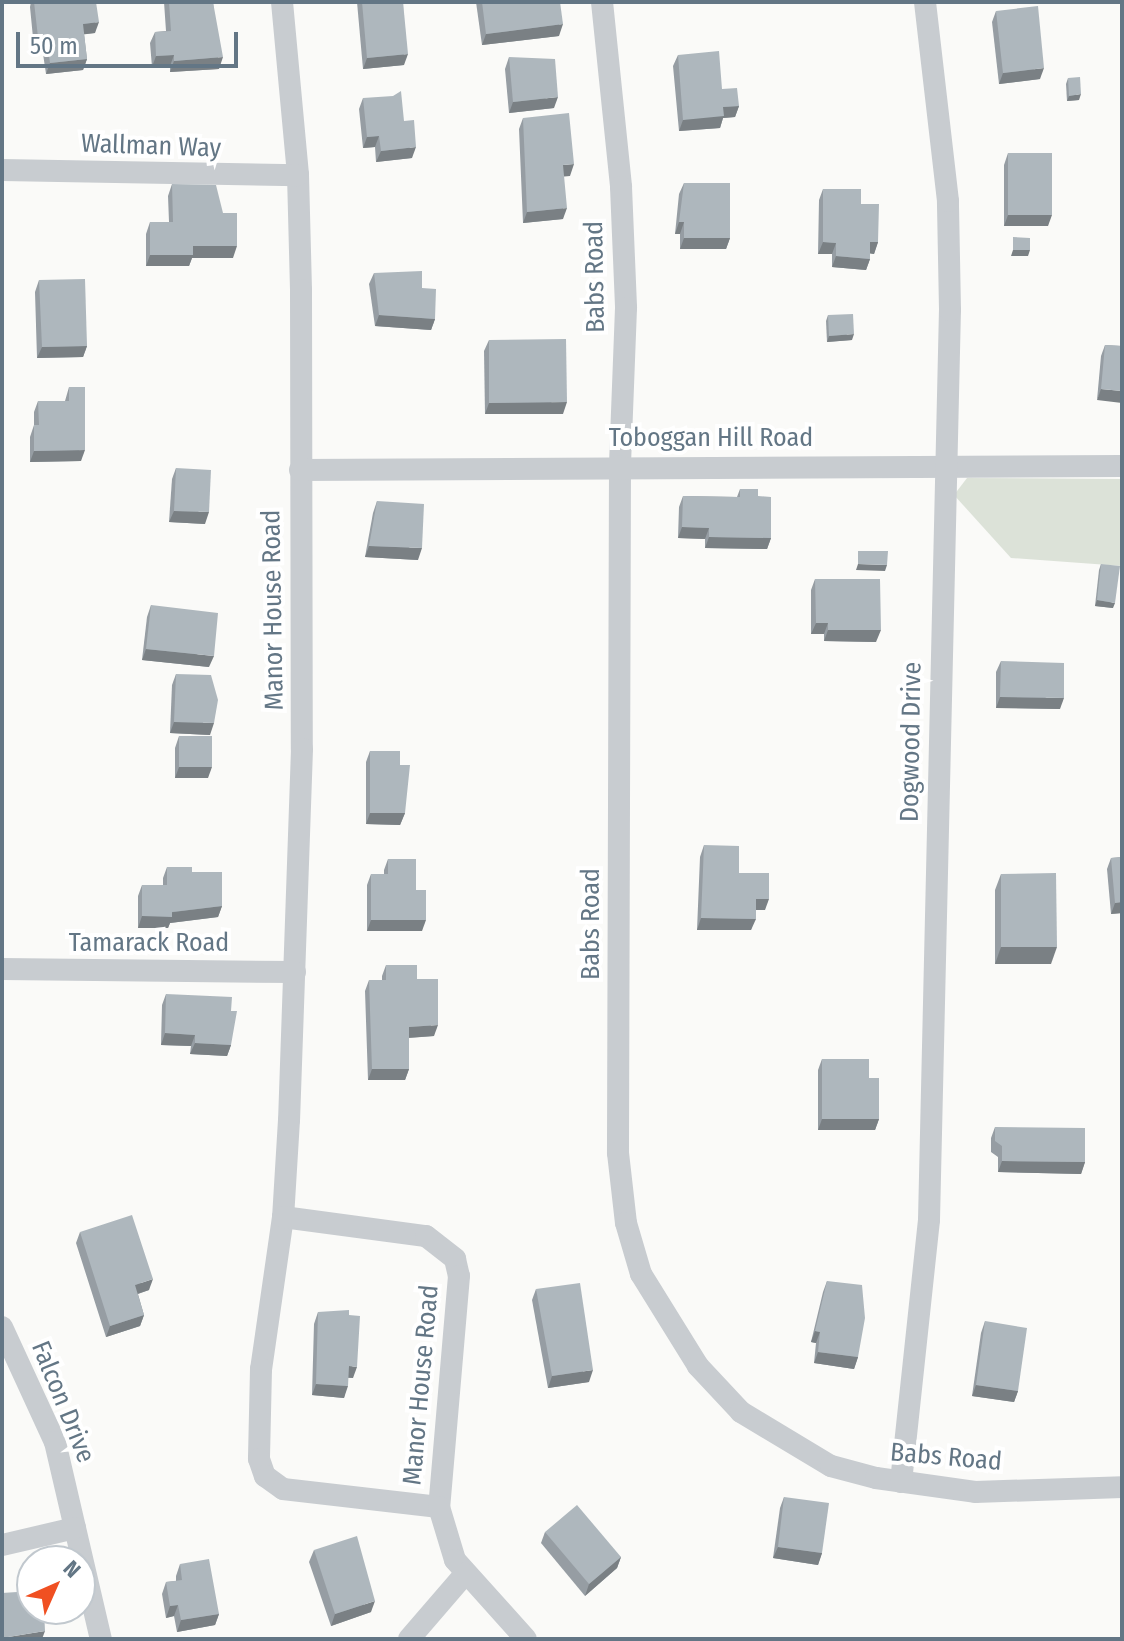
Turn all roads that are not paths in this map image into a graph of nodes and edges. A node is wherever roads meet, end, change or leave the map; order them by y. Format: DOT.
graph roads {
  1 [pos="282,2"];
  2 [pos="602,2"];
  3 [pos="925,2"];
  4 [pos="2,170"];
  5 [pos="298,175"];
  6 [pos="944,465"];
  7 [pos="620,466"];
  8 [pos="1122,466"];
  9 [pos="300,470"];
  10 [pos="2,969"];
  11 [pos="295,972"];
  12 [pos="283,1217"];
  13 [pos="2,1327"];
  14 [pos="901,1482"];
  15 [pos="1122,1487"];
  16 [pos="439,1507"];
  17 [pos="75,1528"];
  18 [pos="2,1545"];
  19 [pos="465,1574"];
  20 [pos="101,1639"];
  21 [pos="409,1639"];
  22 [pos="526,1639"];
  1 -- 5 [label="street, Manor House Road"];
  2 -- 7 [label="street, Babs Road"];
  3 -- 6 [label="street, Dogwood Drive"];
  4 -- 5 [label="street, Wallman Way"];
  5 -- 9 [label="street, Manor House Road"];
  6 -- 7 [label="street, Toboggan Hill Road"];
  6 -- 8 [label="street, Toboggan Hill Road"];
  6 -- 14 [label="street, Dogwood Drive"];
  7 -- 9 [label="street, Toboggan Hill Road"];
  7 -- 14 [label="street, Babs Road"];
  9 -- 11 [label="street, Manor House Road"];
  10 -- 11 [label="street, Tamarack Road"];
  11 -- 12 [label="street, Manor House Road"];
  12 -- 16 [label="street, Manor House Road"];
  12 -- 16 [label="street, Manor House Road"];
  13 -- 17 [label="street, Falcon Drive"];
  14 -- 15 [label="street, Babs Road"];
  16 -- 19 [label="street, Manor House Road"];
  17 -- 18 [label="street"];
  17 -- 20 [label="street, Falcon Drive"];
  19 -- 21 [label="street"];
  19 -- 22 [label="street, Manor House Road"];
}
